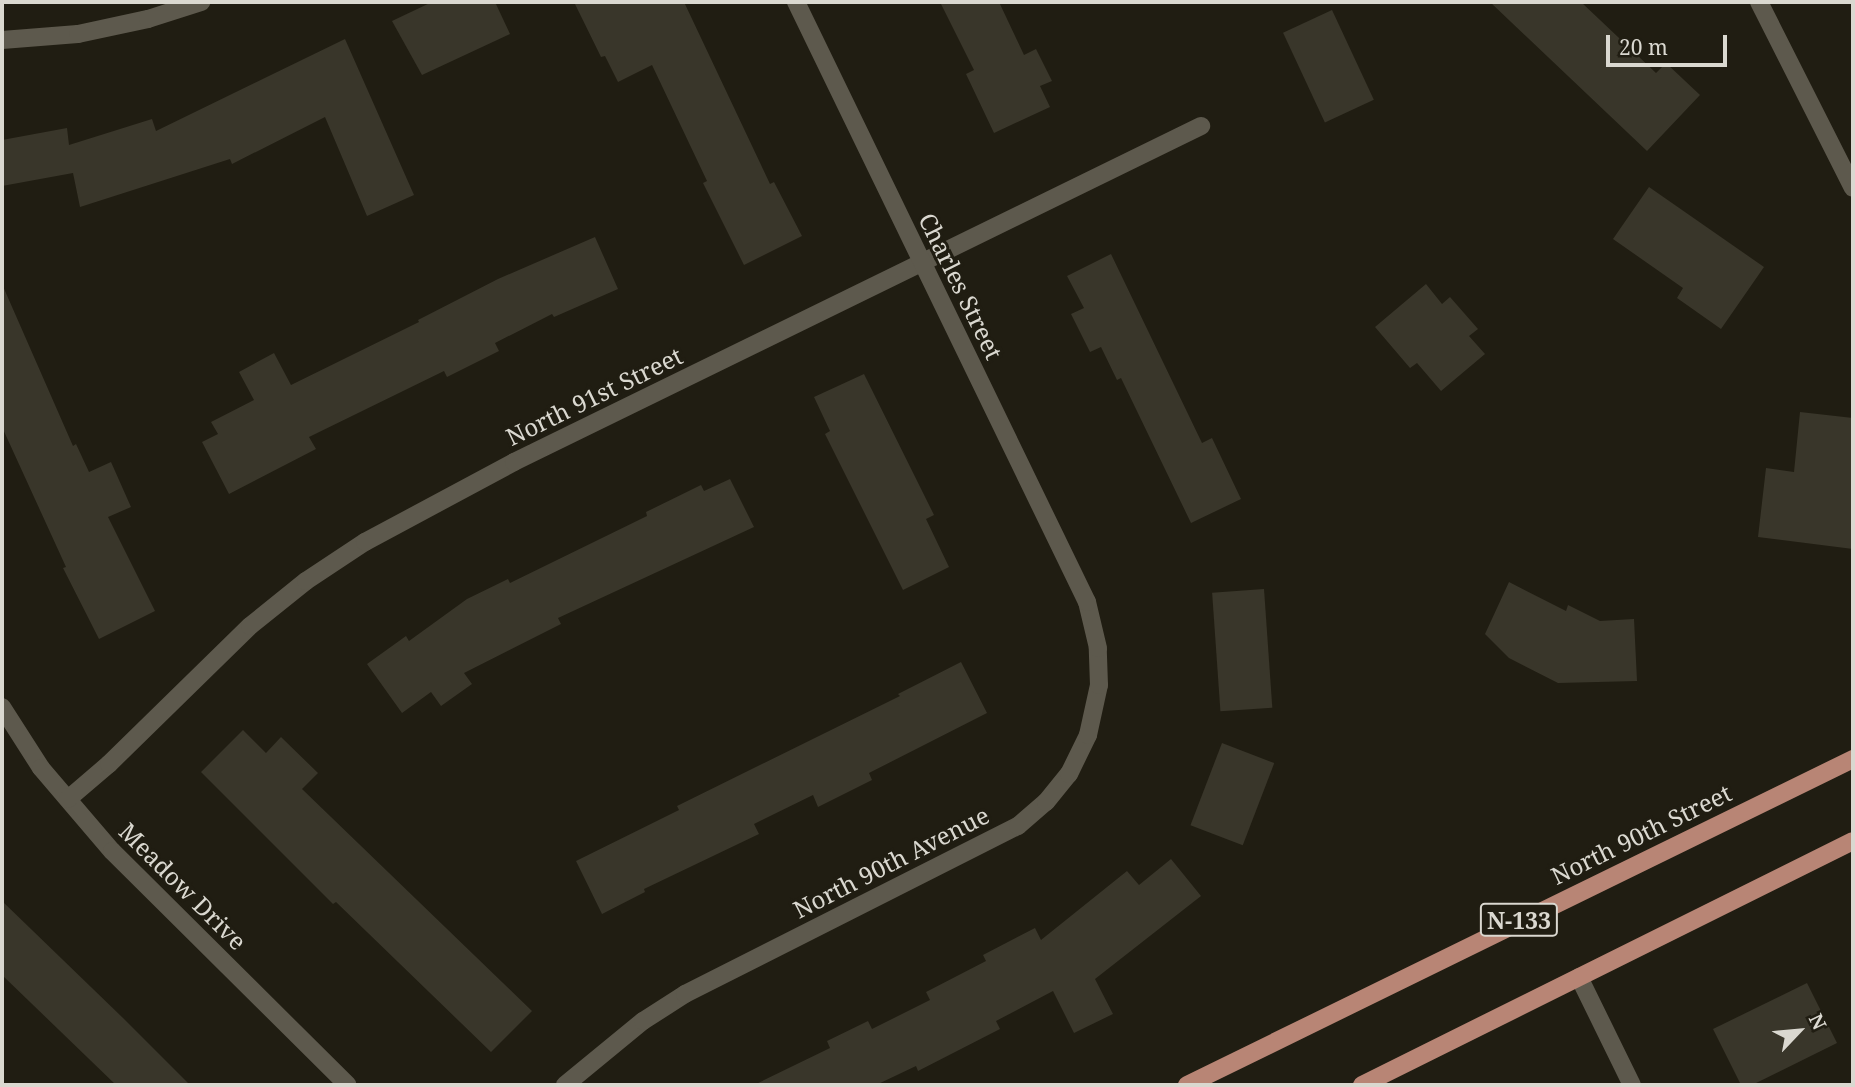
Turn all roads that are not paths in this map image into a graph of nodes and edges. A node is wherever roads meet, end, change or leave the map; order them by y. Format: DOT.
graph roads {
  1 [pos="201,2"];
  2 [pos="796,2"];
  3 [pos="1759,2"];
  4 [pos="2,40"];
  5 [pos="1201,126"];
  6 [pos="1853,188"];
  7 [pos="922,262"];
  8 [pos="1082,591"];
  9 [pos="2,706"];
  10 [pos="1853,759"];
  11 [pos="68,799"];
  12 [pos="1853,841"];
  13 [pos="1579,977"];
  14 [pos="348,1085"];
  15 [pos="565,1085"];
  16 [pos="1187,1085"];
  17 [pos="1362,1085"];
  18 [pos="1632,1085"];
  1 -- 4 [label="street"];
  2 -- 7 [label="street, Charles Street"];
  3 -- 6 [label="street"];
  5 -- 7 [label="street, North 91st Street"];
  7 -- 8 [label="street, Charles Street"];
  7 -- 11 [label="street, North 91st Street"];
  8 -- 15 [label="street, North 90th Avenue"];
  9 -- 11 [label="street, Meadow Drive"];
  10 -- 16 [label="main road, North 90th Street / N-133"];
  11 -- 14 [label="street, Meadow Drive"];
  12 -- 13 [label="main road"];
  13 -- 17 [label="main road"];
  13 -- 18 [label="street"];
}
